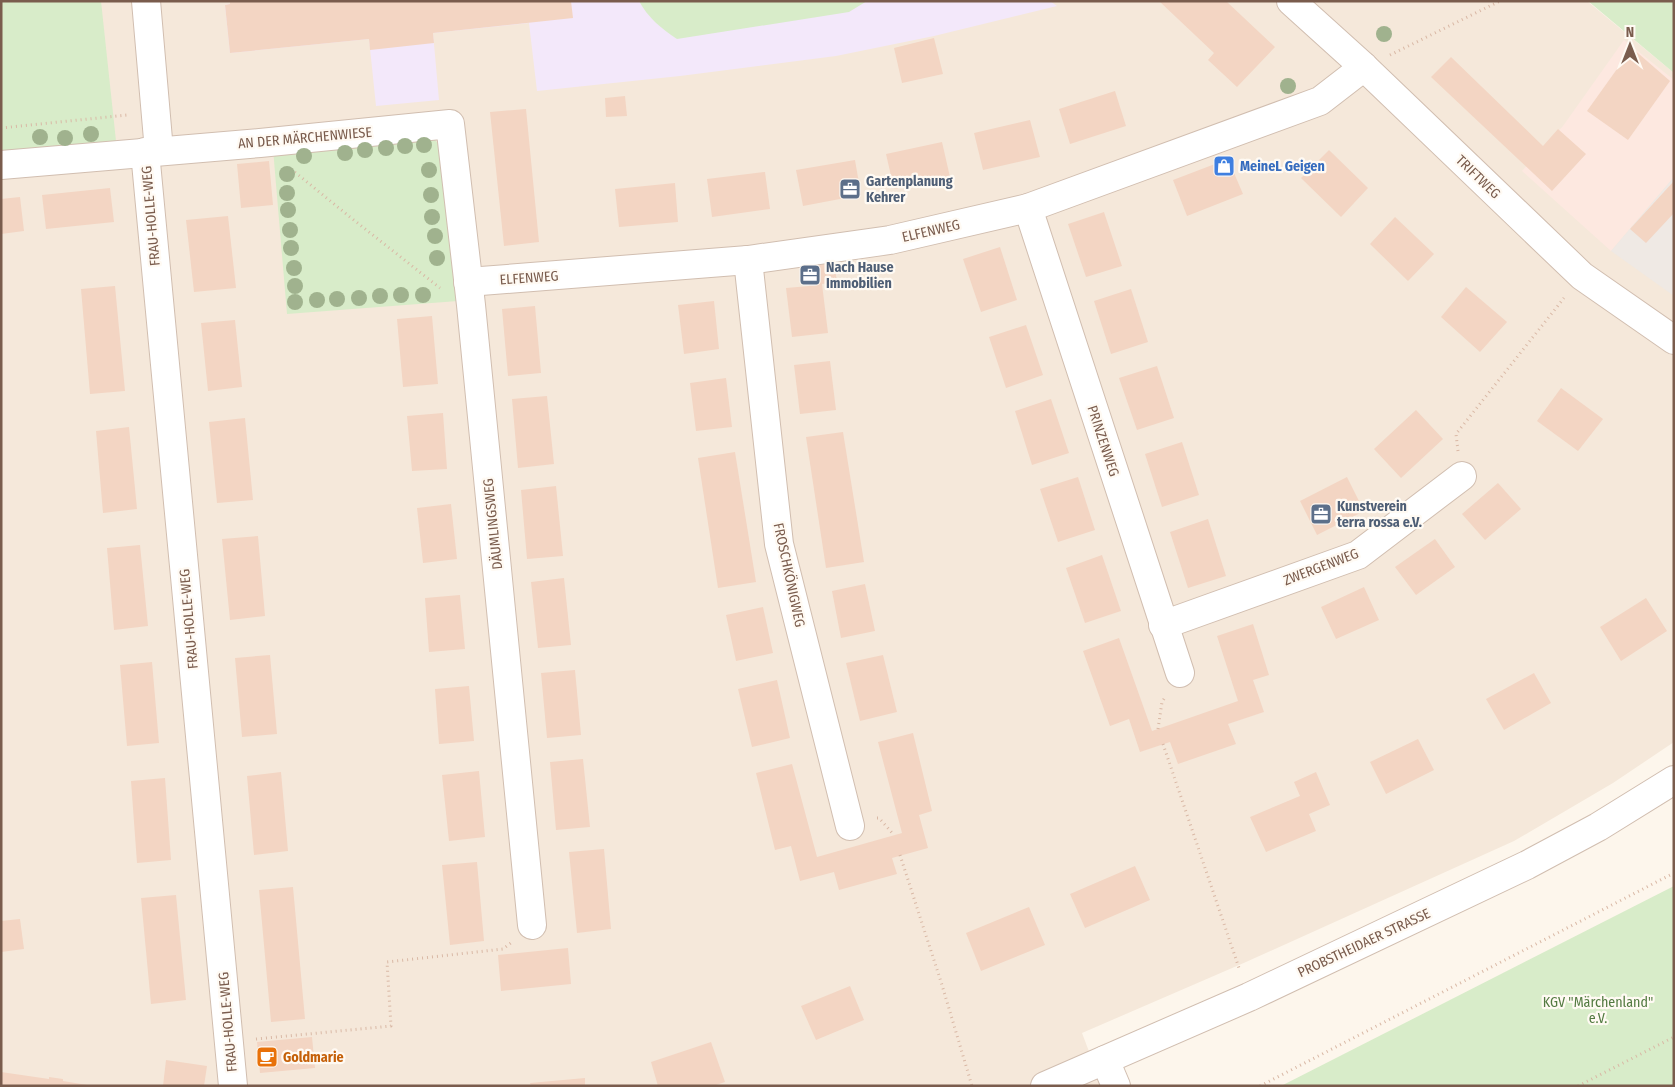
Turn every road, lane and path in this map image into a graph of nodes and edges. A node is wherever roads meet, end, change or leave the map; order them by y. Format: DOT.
graph roads {
  1 [pos="146,1"];
  2 [pos="1291,1"];
  3 [pos="1500,1"];
  4 [pos="1364,68"];
  5 [pos="127,115"];
  6 [pos="450,124"];
  7 [pos="1,128"];
  8 [pos="260,143"];
  9 [pos="152,151"];
  10 [pos="1,165"];
  11 [pos="1028,208"];
  12 [pos="748,260"];
  13 [pos="1582,276"];
  14 [pos="468,286"];
  15 [pos="1674,340"];
  16 [pos="1462,476"];
  17 [pos="1163,625"];
  18 [pos="1180,673"];
  19 [pos="1158,729"];
  20 [pos="1163,744"];
  21 [pos="1674,780"];
  22 [pos="850,826"];
  23 [pos="900,855"];
  24 [pos="1674,873"];
  25 [pos="532,925"];
  26 [pos="1249,997"];
  27 [pos="1674,1037"];
  28 [pos="230,1042"];
  29 [pos="1105,1060"];
  30 [pos="233,1086"];
  31 [pos="972,1086"];
  32 [pos="1044,1086"];
  33 [pos="1116,1086"];
  34 [pos="1260,1086"];
  35 [pos="1578,1086"];
  1 -- 9 [label="street"];
  2 -- 4 [label="street, TRIFTWEG"];
  3 -- 4 [label="path"];
  4 -- 11 [label="street, ELFENWEG"];
  4 -- 13 [label="street, TRIFTWEG"];
  5 -- 7 [label="path"];
  6 -- 8 [label="street, AN DER MÄRCHENWIESE"];
  6 -- 14 [label="street, DÄUMLINGSWEG"];
  8 -- 9 [label="street, AN DER MÄRCHENWIESE"];
  8 -- 14 [label="path"];
  9 -- 10 [label="street, AN DER MÄRCHENWIESE"];
  9 -- 28 [label="street, FRAU-HOLLE-WEG"];
  11 -- 12 [label="street, ELFENWEG"];
  11 -- 17 [label="street, PRINZENWEG"];
  12 -- 14 [label="street, ELFENWEG"];
  12 -- 22 [label="street, FROSCHKÖNIGWEG"];
  13 -- 15 [label="street, TRIFTWEG"];
  13 -- 16 [label="path"];
  14 -- 25 [label="street, DÄUMLINGSWEG"];
  16 -- 17 [label="street, ZWERGENWEG"];
  17 -- 18 [label="street, PRINZENWEG"];
  18 -- 19 [label="path"];
  20 -- 26 [label="path"];
  21 -- 26 [label="street, PROBSTHEIDAER STRASSE"];
  23 -- 31 [label="path"];
  24 -- 34 [label="path"];
  25 -- 28 [label="path"];
  26 -- 29 [label="street, PROBSTHEIDAER STRASSE"];
  27 -- 35 [label="path"];
  28 -- 30 [label="street, FRAU-HOLLE-WEG"];
  29 -- 32 [label="street, PROBSTHEIDAER STRASSE"];
  29 -- 33 [label="street"];
}
